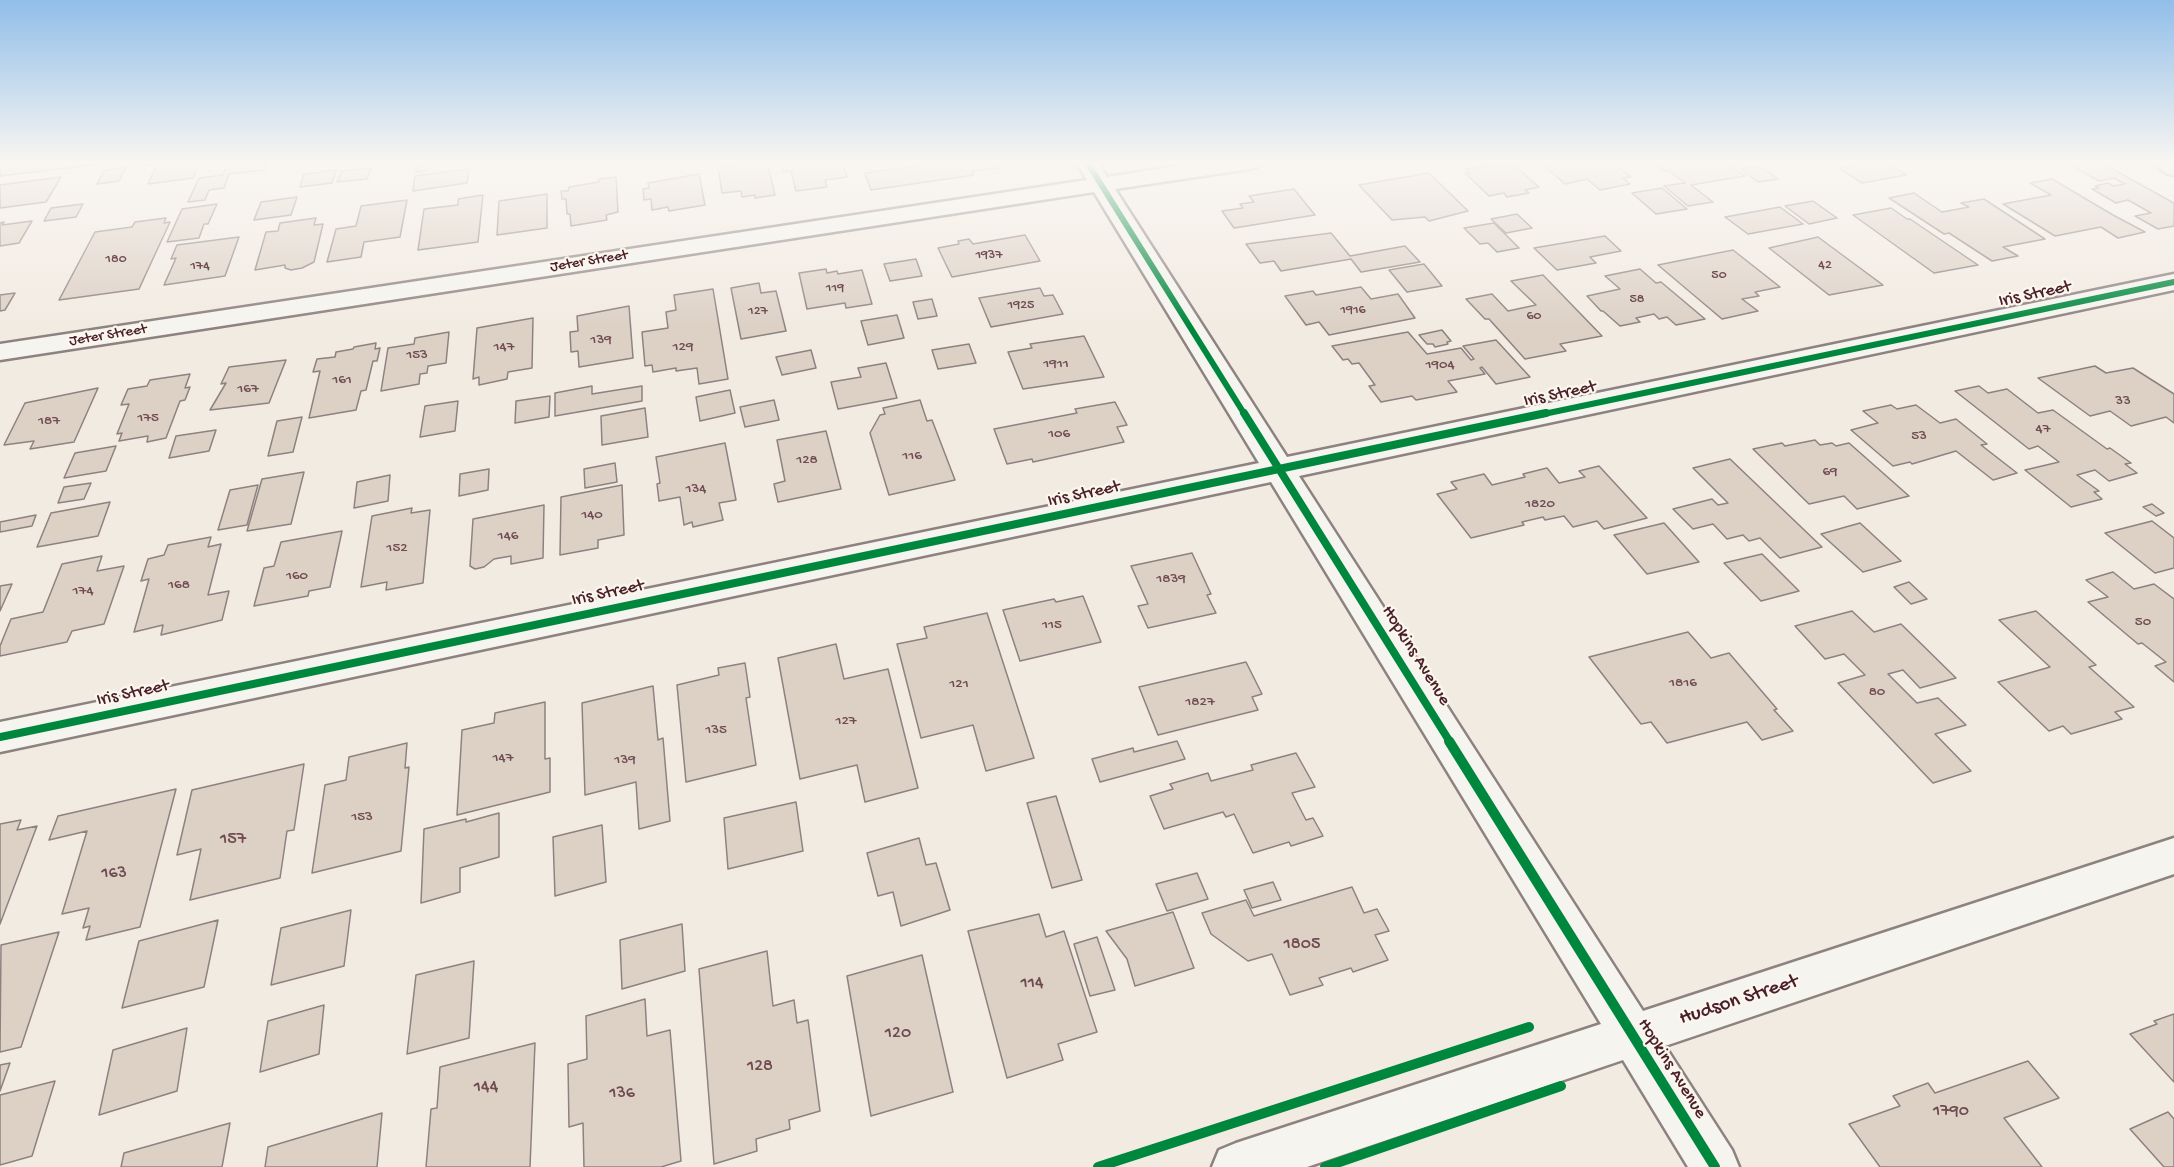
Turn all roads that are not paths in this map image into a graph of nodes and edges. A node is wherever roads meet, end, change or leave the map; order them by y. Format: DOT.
graph roads {
  1 [pos="888,216"];
  2 [pos="1121,216"];
  3 [pos="2174,282"];
  4 [pos="0,352"];
  5 [pos="1280,469"];
  6 [pos="0,737"];
  7 [pos="2174,856"];
  8 [pos="1633,1036"];
  9 [pos="1236,1167"];
  10 [pos="1715,1167"];
  1 -- 4 [label="street, Jeter Street"];
  2 -- 5 [label="street, Hopkins Avenue"];
  3 -- 5 [label="street, Iris Street"];
  5 -- 6 [label="street, Iris Street"];
  5 -- 8 [label="street, Hopkins Avenue"];
  7 -- 8 [label="street, Hudson Street"];
  8 -- 9 [label="street, Hudson Street"];
  8 -- 10 [label="street, Hopkins Avenue"];
}
